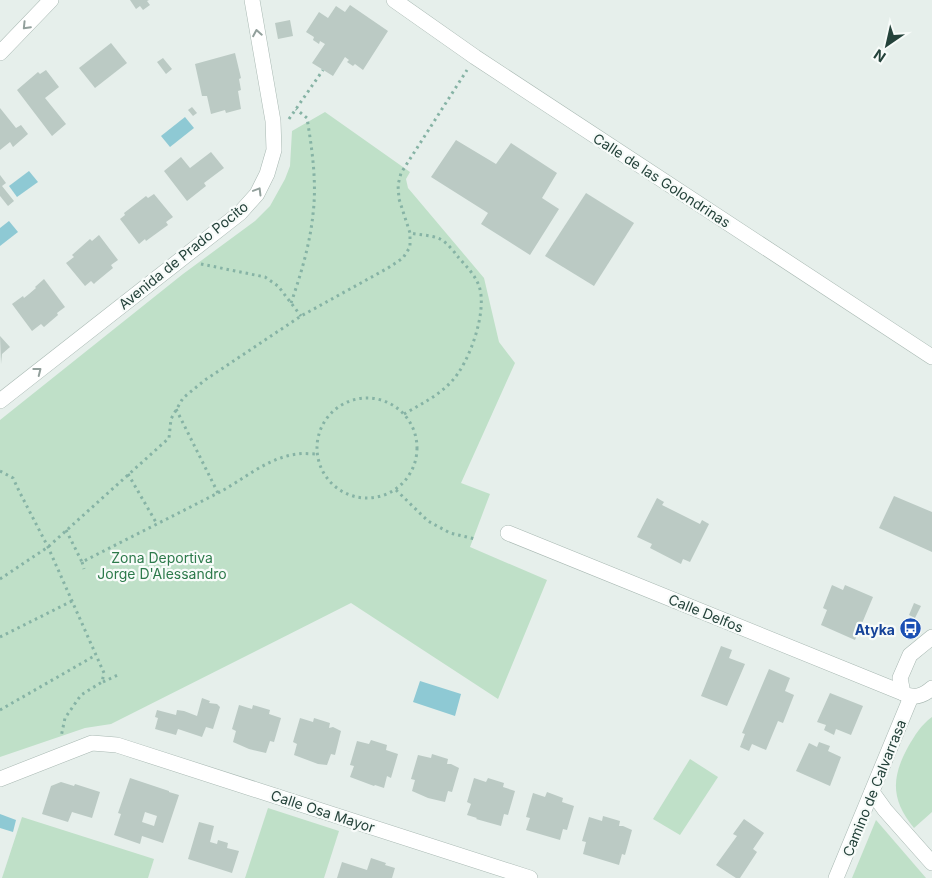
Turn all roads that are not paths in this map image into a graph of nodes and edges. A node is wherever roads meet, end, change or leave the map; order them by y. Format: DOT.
graph roads {
  1 [pos="51,0"];
  2 [pos="252,0"];
  3 [pos="394,0"];
  4 [pos="0,53"];
  5 [pos="932,357"];
  6 [pos="0,401"];
  7 [pos="508,532"];
  8 [pos="929,640"];
  9 [pos="921,693"];
  10 [pos="0,779"];
  11 [pos="872,792"];
  12 [pos="932,863"];
  13 [pos="530,878"];
  14 [pos="836,878"];
  1 -- 4 [label="street, one-way"];
  6 -- 2 [label="street, Avenida de Prado Pocito, one-way"];
  3 -- 5 [label="street, Calle de las Golondrinas"];
  7 -- 9 [label="street, Calle Delfos"];
  8 -- 9 [label="street"];
  9 -- 11 [label="street, Camino de Calvarrasa"];
  10 -- 13 [label="street, Calle Osa Mayor"];
  11 -- 12 [label="street"];
  11 -- 14 [label="street, Camino de Calvarrasa"];
}
